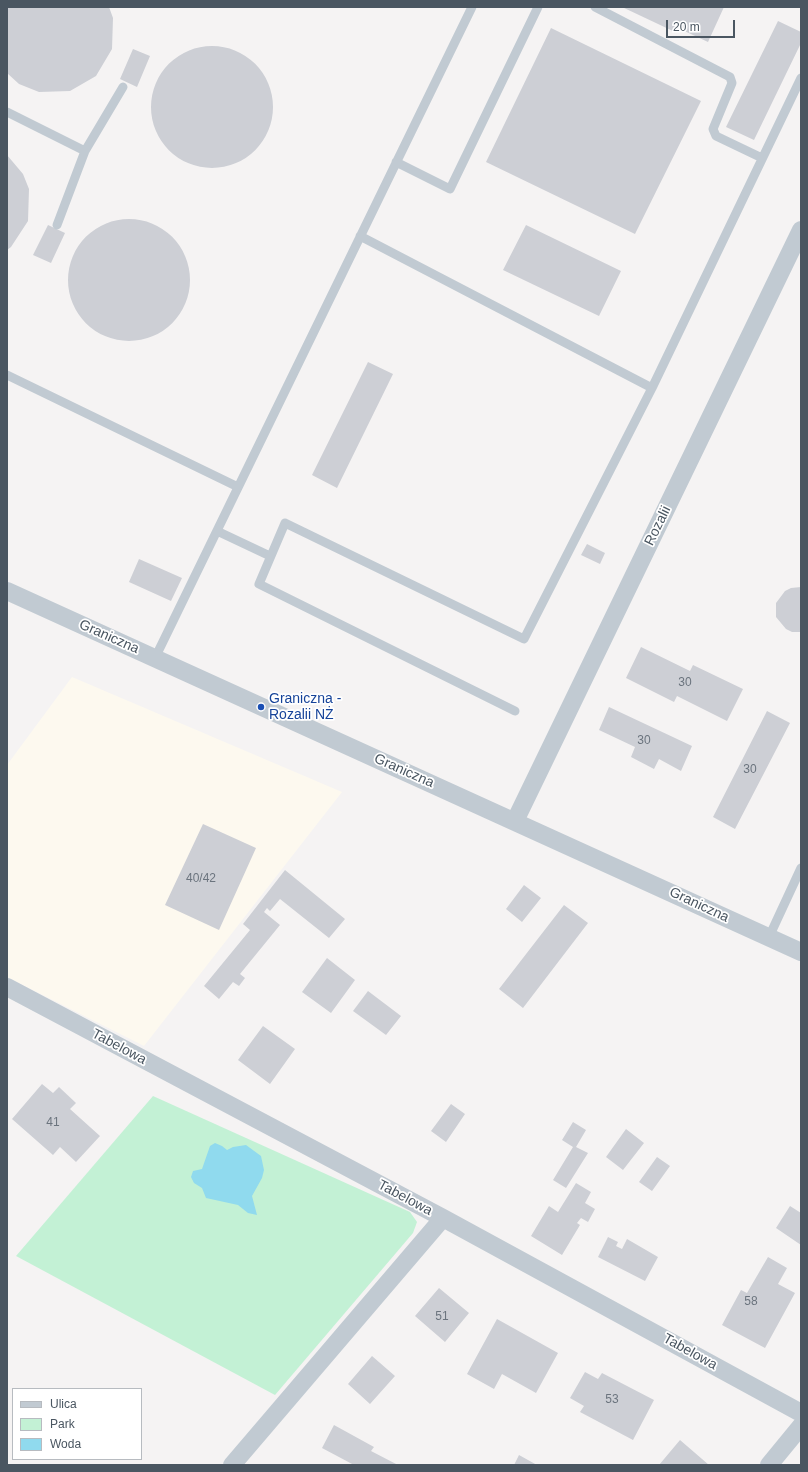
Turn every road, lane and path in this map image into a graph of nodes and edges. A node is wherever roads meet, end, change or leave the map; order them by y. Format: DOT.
graph roads {
  1 [pos="472,7"];
  2 [pos="538,7"];
  3 [pos="595,7"];
  4 [pos="801,78"];
  5 [pos="123,87"];
  6 [pos="7,112"];
  7 [pos="85,151"];
  8 [pos="762,158"];
  9 [pos="396,162"];
  10 [pos="57,225"];
  11 [pos="801,230"];
  12 [pos="360,236"];
  13 [pos="7,375"];
  14 [pos="652,388"];
  15 [pos="238,487"];
  16 [pos="217,531"];
  17 [pos="270,556"];
  18 [pos="7,591"];
  19 [pos="155,658"];
  20 [pos="515,711"];
  21 [pos="515,821"];
  22 [pos="801,868"];
  23 [pos="769,937"];
  24 [pos="801,952"];
  25 [pos="7,987"];
  26 [pos="444,1218"];
  27 [pos="801,1413"];
  28 [pos="801,1426"];
  29 [pos="232,1465"];
  30 [pos="769,1465"];
  1 -- 9 [label="lane"];
  2 -- 9 [label="lane"];
  3 -- 8 [label="lane"];
  4 -- 8 [label="lane"];
  5 -- 7 [label="lane"];
  6 -- 7 [label="lane"];
  7 -- 10 [label="lane"];
  8 -- 14 [label="lane"];
  9 -- 12 [label="lane"];
  11 -- 21 [label="street, Rozalii"];
  12 -- 14 [label="lane"];
  12 -- 15 [label="lane"];
  13 -- 15 [label="lane"];
  14 -- 17 [label="lane"];
  15 -- 16 [label="lane"];
  16 -- 17 [label="lane"];
  16 -- 19 [label="lane"];
  17 -- 20 [label="lane"];
  18 -- 19 [label="street, Graniczna"];
  19 -- 21 [label="street, Graniczna"];
  21 -- 23 [label="street, Graniczna"];
  22 -- 23 [label="lane"];
  23 -- 24 [label="street, Graniczna"];
  25 -- 26 [label="street, Tabelowa"];
  26 -- 27 [label="street, Tabelowa"];
  26 -- 29 [label="street"];
  28 -- 30 [label="street"];
}
